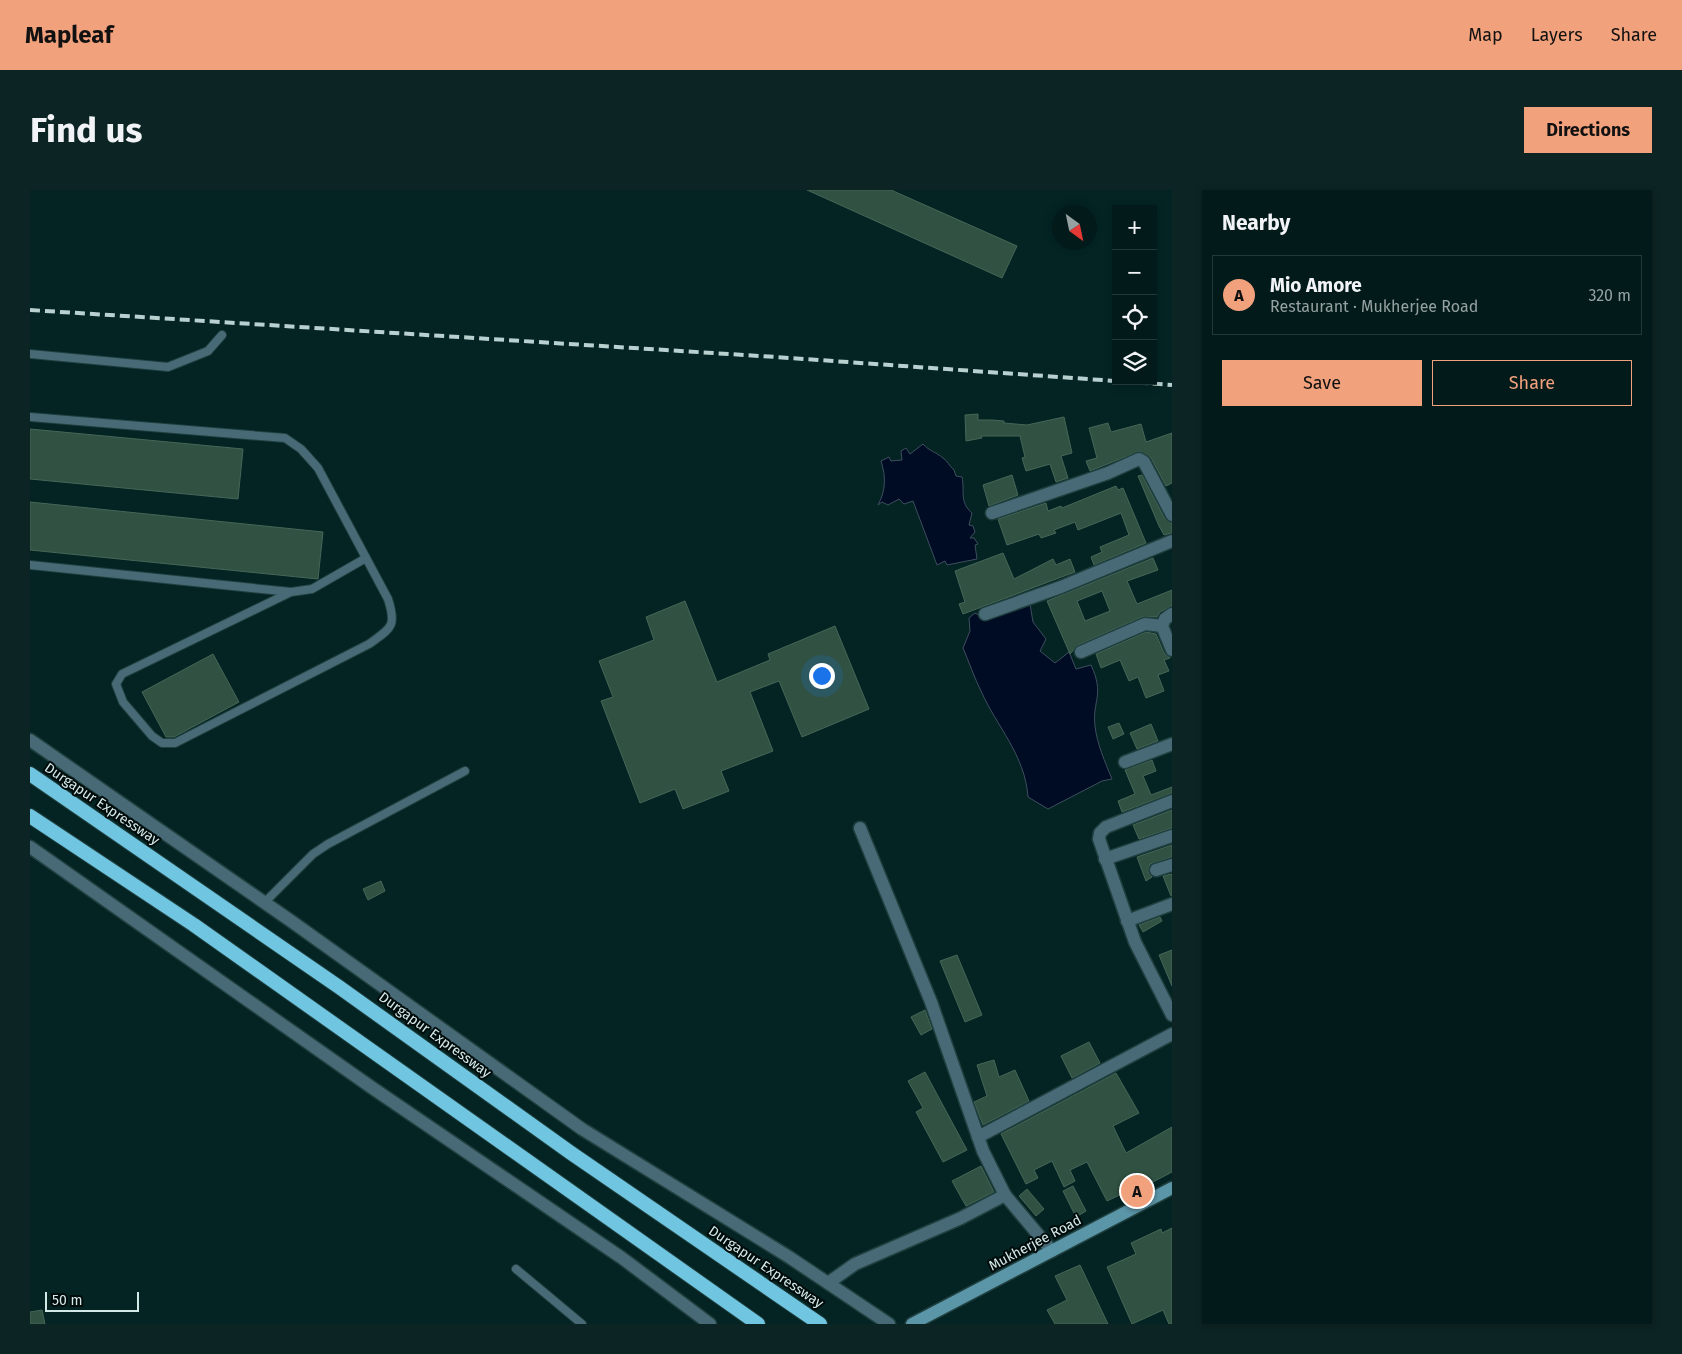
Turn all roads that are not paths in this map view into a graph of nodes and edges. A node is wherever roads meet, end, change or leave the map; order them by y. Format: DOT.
graph roads {
  1 [pos="222,335"];
  2 [pos="30,354"];
  3 [pos="30,418"];
  4 [pos="992,513"];
  5 [pos="1172,515"];
  6 [pos="1172,542"];
  7 [pos="366,558"];
  8 [pos="30,565"];
  9 [pos="292,592"];
  10 [pos="985,614"];
  11 [pos="1172,614"];
  12 [pos="1162,626"];
  13 [pos="1172,650"];
  14 [pos="1081,652"];
  15 [pos="30,740"];
  16 [pos="1172,744"];
  17 [pos="1125,762"];
  18 [pos="465,772"];
  19 [pos="30,774"];
  20 [pos="1172,801"];
  21 [pos="30,816"];
  22 [pos="860,828"];
  23 [pos="1172,836"];
  24 [pos="30,847"];
  25 [pos="1105,859"];
  26 [pos="1172,866"];
  27 [pos="1156,870"];
  28 [pos="264,903"];
  29 [pos="1172,904"];
  30 [pos="1127,922"];
  31 [pos="1172,1015"];
  32 [pos="1172,1034"];
  33 [pos="978,1137"];
  34 [pos="1172,1188"];
  35 [pos="1005,1195"];
  36 [pos="1052,1251"];
  37 [pos="516,1269"];
  38 [pos="828,1283"];
  39 [pos="582,1324"];
  40 [pos="710,1324"];
  41 [pos="758,1324"];
  42 [pos="820,1324"];
  43 [pos="889,1324"];
  44 [pos="912,1324"];
  1 -- 2 [label="lane"];
  3 -- 7 [label="lane"];
  4 -- 5 [label="street"];
  6 -- 10 [label="street"];
  7 -- 9 [label="lane"];
  7 -- 9 [label="lane"];
  8 -- 9 [label="lane"];
  11 -- 12 [label="street"];
  12 -- 13 [label="street"];
  12 -- 14 [label="street"];
  15 -- 28 [label="street"];
  16 -- 17 [label="street"];
  18 -- 28 [label="lane"];
  19 -- 42 [label="highway, Durgapur Expressway"];
  20 -- 25 [label="street"];
  21 -- 41 [label="highway"];
  22 -- 33 [label="street"];
  23 -- 25 [label="street"];
  24 -- 40 [label="street"];
  25 -- 30 [label="street"];
  26 -- 27 [label="street"];
  28 -- 38 [label="street"];
  29 -- 30 [label="street"];
  30 -- 31 [label="street"];
  32 -- 33 [label="street"];
  33 -- 35 [label="street"];
  34 -- 36 [label="main road, Mukherjee Road"];
  35 -- 36 [label="street"];
  35 -- 38 [label="street"];
  36 -- 44 [label="main road, Mukherjee Road"];
  37 -- 39 [label="lane"];
  38 -- 43 [label="street"];
}
